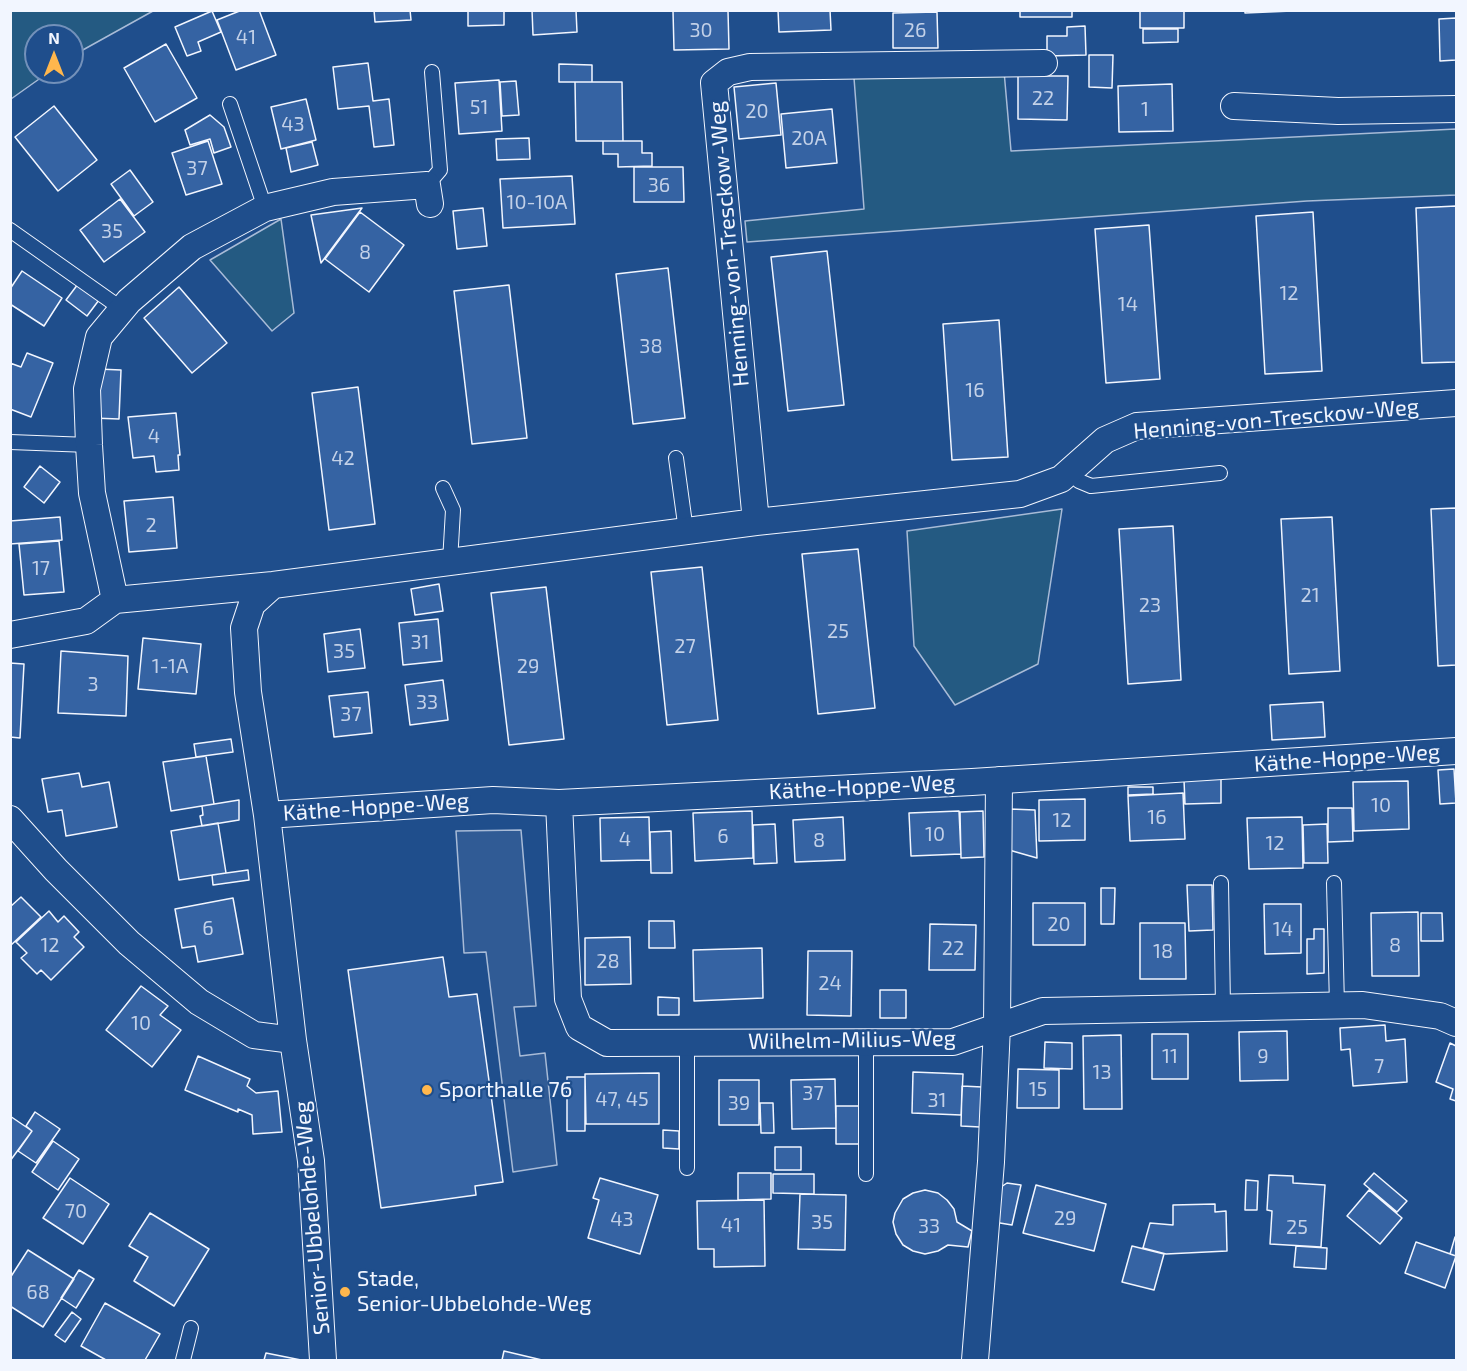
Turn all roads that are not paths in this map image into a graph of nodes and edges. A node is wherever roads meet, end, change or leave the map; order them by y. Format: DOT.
graph roads {
  1 [pos="1044,63"];
  2 [pos="432,72"];
  3 [pos="230,104"];
  4 [pos="1234,106"];
  5 [pos="1456,109"];
  6 [pos="428,194"];
  7 [pos="265,207"];
  8 [pos="10,230"];
  9 [pos="122,309"];
  10 [pos="1456,403"];
  11 [pos="10,442"];
  12 [pos="88,445"];
  13 [pos="676,458"];
  14 [pos="1070,471"];
  15 [pos="1220,473"];
  16 [pos="443,489"];
  17 [pos="756,522"];
  18 [pos="686,531"];
  19 [pos="450,562"];
  20 [pos="273,585"];
  21 [pos="115,600"];
  22 [pos="10,635"];
  23 [pos="1456,751"];
  24 [pos="999,780"];
  25 [pos="559,803"];
  26 [pos="267,815"];
  27 [pos="10,819"];
  28 [pos="1334,882"];
  29 [pos="1221,883"];
  30 [pos="1337,1006"];
  31 [pos="1223,1007"];
  32 [pos="1456,1023"];
  33 [pos="997,1026"];
  34 [pos="293,1040"];
  35 [pos="866,1042"];
  36 [pos="687,1043"];
  37 [pos="687,1168"];
  38 [pos="866,1174"];
  39 [pos="191,1328"];
  40 [pos="183,1360"];
  41 [pos="324,1360"];
  42 [pos="975,1360"];
  1 -- 17 [label="street, Henning-von-Tresckow-Weg"];
  2 -- 6 [label="lane"];
  3 -- 7 [label="lane"];
  4 -- 5 [label="street"];
  6 -- 7 [label="street"];
  7 -- 9 [label="street"];
  8 -- 9 [label="lane"];
  9 -- 12 [label="street"];
  10 -- 14 [label="street, Henning-von-Tresckow-Weg"];
  11 -- 12 [label="lane"];
  12 -- 21 [label="street"];
  13 -- 18 [label="lane"];
  14 -- 15 [label="lane"];
  14 -- 17 [label="street, Henning-von-Tresckow-Weg"];
  16 -- 19 [label="lane"];
  17 -- 18 [label="street, Henning-von-Tresckow-Weg"];
  18 -- 19 [label="street, Henning-von-Tresckow-Weg"];
  19 -- 20 [label="street, Henning-von-Tresckow-Weg"];
  20 -- 21 [label="street, Henning-von-Tresckow-Weg"];
  20 -- 26 [label="street, Senior-Ubbelohde-Weg"];
  21 -- 22 [label="street"];
  23 -- 24 [label="street, Käthe-Hoppe-Weg"];
  24 -- 25 [label="street, Käthe-Hoppe-Weg"];
  24 -- 33 [label="street"];
  25 -- 26 [label="street, Käthe-Hoppe-Weg"];
  25 -- 36 [label="street, Wilhelm-Milius-Weg"];
  26 -- 34 [label="street, Senior-Ubbelohde-Weg"];
  27 -- 34 [label="street"];
  28 -- 30 [label="lane"];
  29 -- 31 [label="lane"];
  30 -- 31 [label="street, Wilhelm-Milius-Weg"];
  30 -- 32 [label="street, Wilhelm-Milius-Weg"];
  31 -- 33 [label="street, Wilhelm-Milius-Weg"];
  33 -- 35 [label="street, Wilhelm-Milius-Weg"];
  33 -- 42 [label="street"];
  34 -- 41 [label="street, Senior-Ubbelohde-Weg"];
  35 -- 36 [label="street, Wilhelm-Milius-Weg"];
  35 -- 38 [label="lane"];
  36 -- 37 [label="lane"];
  39 -- 40 [label="lane"];
}
